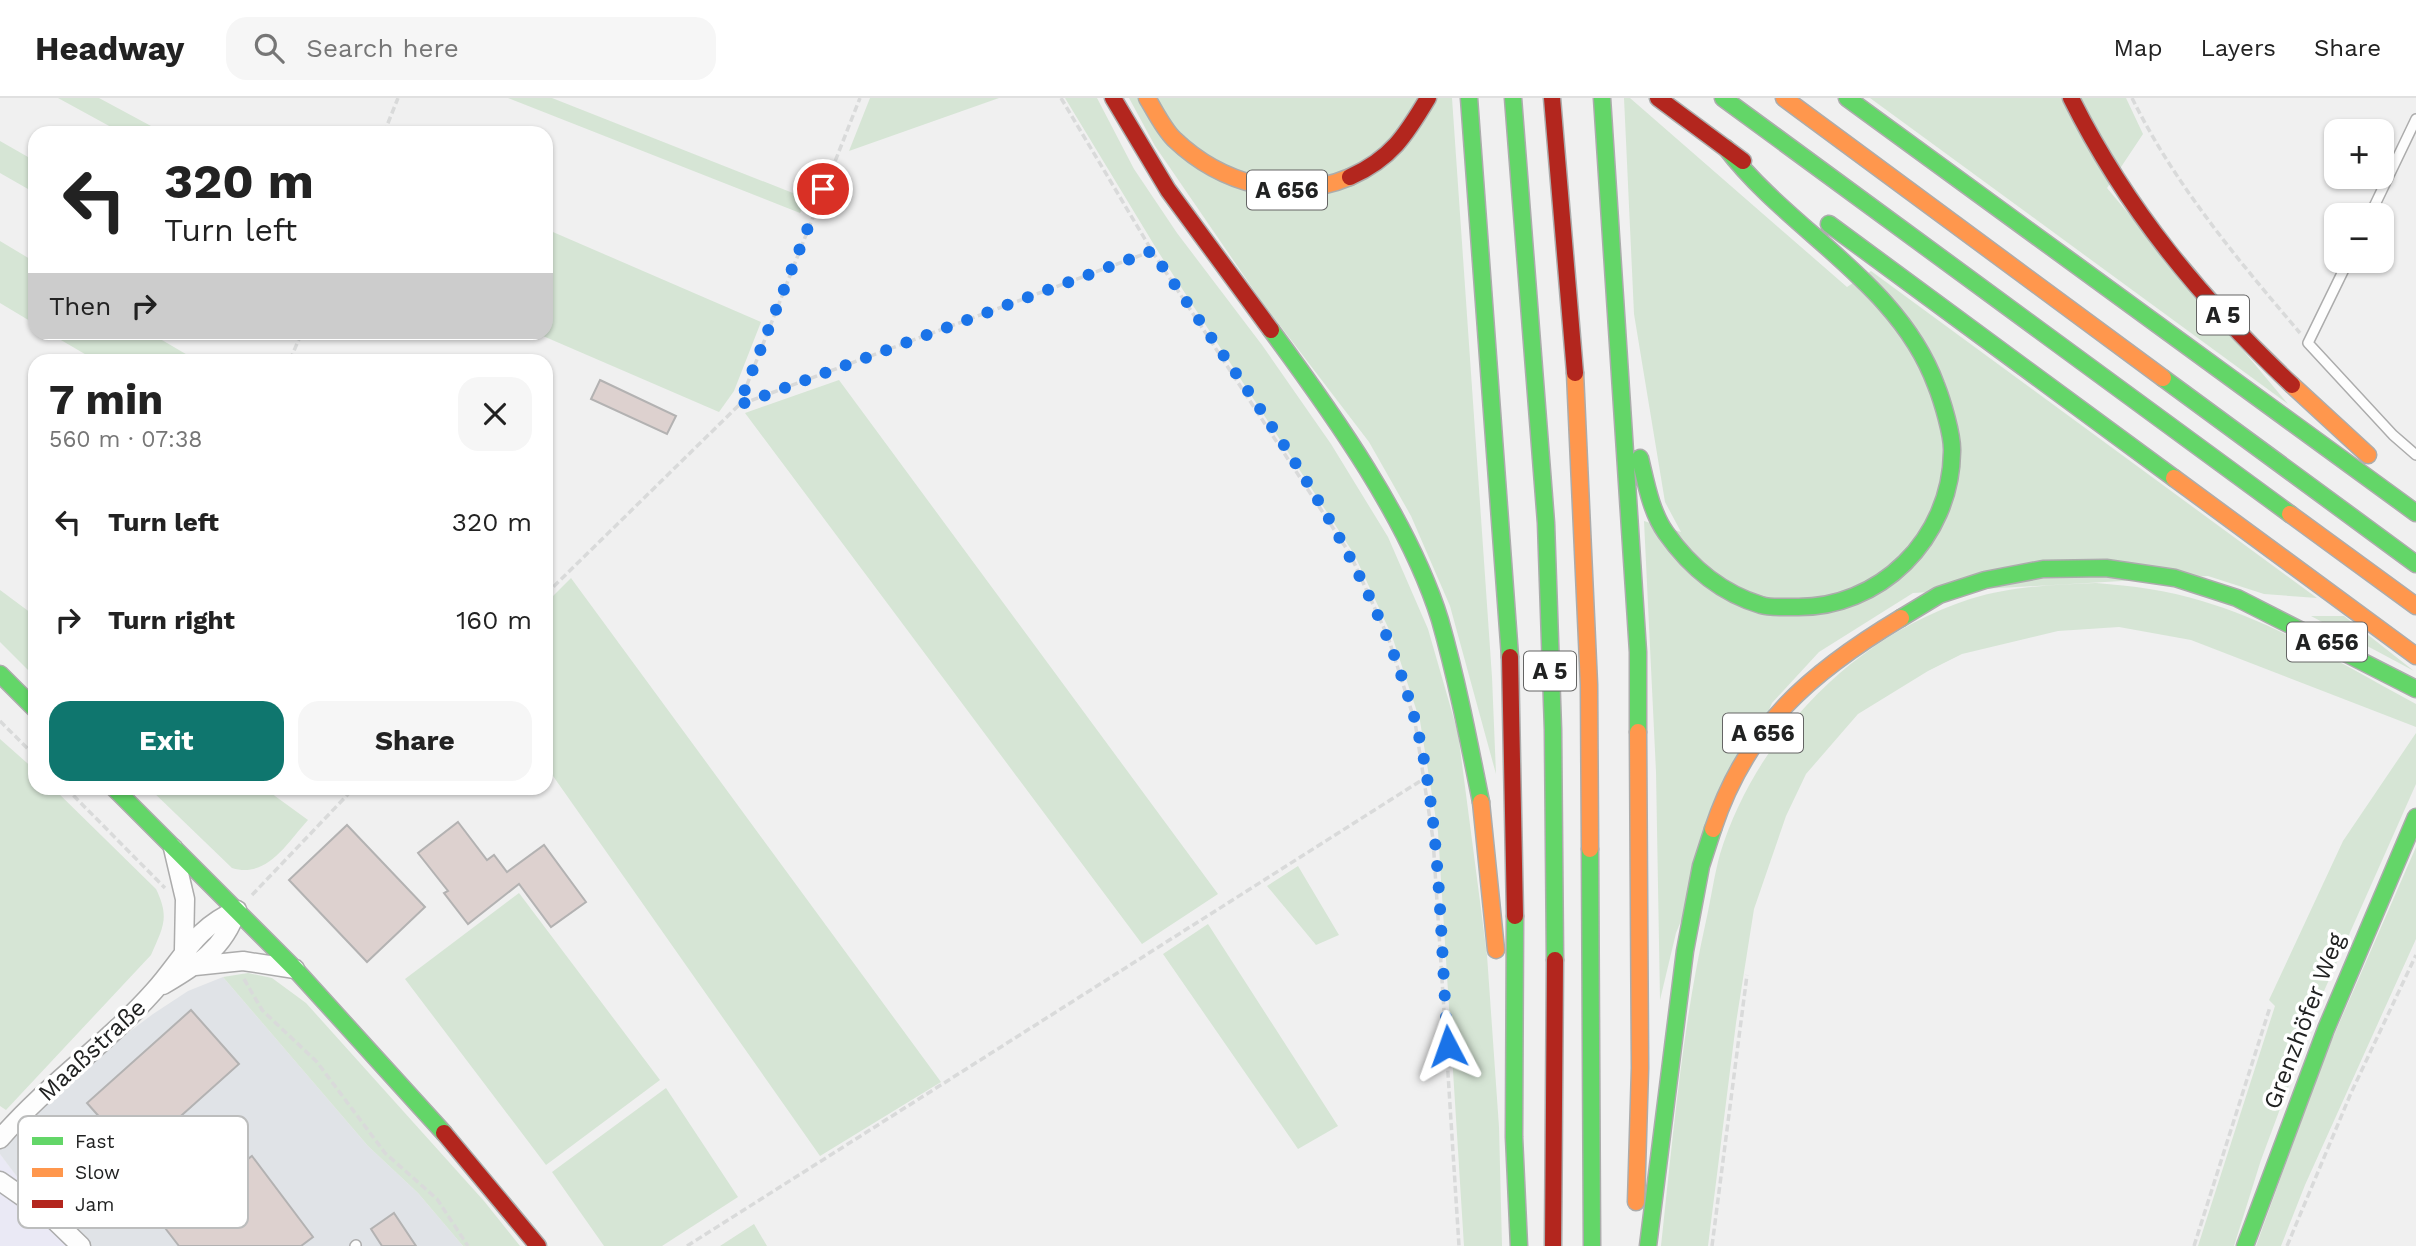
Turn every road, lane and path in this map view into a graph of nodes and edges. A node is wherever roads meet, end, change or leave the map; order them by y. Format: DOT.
graph roads {
  1 [pos="398,98"];
  2 [pos="860,98"];
  3 [pos="1061,98"];
  4 [pos="1113,98"];
  5 [pos="1147,98"];
  6 [pos="1428,98"];
  7 [pos="1469,98"];
  8 [pos="1513,98"];
  9 [pos="1552,98"];
  10 [pos="1602,98"];
  11 [pos="1658,98"];
  12 [pos="1723,98"];
  13 [pos="1784,98"];
  14 [pos="1847,98"];
  15 [pos="2071,98"];
  16 [pos="2132,98"];
  17 [pos="2416,119"];
  18 [pos="387,126"];
  19 [pos="1726,148"];
  20 [pos="2376,203"];
  21 [pos="1152,251"];
  22 [pos="2342,273"];
  23 [pos="2308,343"];
  24 [pos="1619,345"];
  25 [pos="739,405"];
  26 [pos="2416,455"];
  27 [pos="2416,499"];
  28 [pos="2416,513"];
  29 [pos="2416,564"];
  30 [pos="553,587"];
  31 [pos="2416,606"];
  32 [pos="2416,656"];
  33 [pos="0,674"];
  34 [pos="2416,689"];
  35 [pos="28,702"];
  36 [pos="0,720"];
  37 [pos="28,749"];
  38 [pos="1425,778"];
  39 [pos="73,795"];
  40 [pos="121,795"];
  41 [pos="347,795"];
  42 [pos="2416,817"];
  43 [pos="172,845"];
  44 [pos="185,900"];
  45 [pos="237,911"];
  46 [pos="184,950"];
  47 [pos="2416,955"];
  48 [pos="243,961"];
  49 [pos="195,966"];
  50 [pos="295,969"];
  51 [pos="1746,975"];
  52 [pos="155,990"];
  53 [pos="2270,1007"];
  54 [pos="24,1116"];
  55 [pos="18,1122"];
  56 [pos="1514,1137"];
  57 [pos="0,1139"];
  58 [pos="0,1181"];
  59 [pos="18,1194"];
  60 [pos="62,1228"];
  61 [pos="81,1246"];
  62 [pos="468,1246"];
  63 [pos="538,1246"];
  64 [pos="687,1246"];
  65 [pos="1459,1246"];
  66 [pos="1519,1246"];
  67 [pos="1553,1246"];
  68 [pos="1592,1246"];
  69 [pos="1635,1246"];
  70 [pos="1648,1246"];
  71 [pos="1712,1246"];
  72 [pos="2194,1246"];
  73 [pos="2245,1246"];
  74 [pos="2287,1246"];
  1 -- 18 [label="path"];
  2 -- 25 [label="path"];
  3 -- 21 [label="path"];
  4 -- 56 [label="main road, A 5"];
  5 -- 6 [label="main road, A 656"];
  7 -- 56 [label="main road, A 5"];
  8 -- 67 [label="main road, A 5"];
  9 -- 68 [label="main road, A 5"];
  10 -- 24 [label="main road"];
  11 -- 19 [label="main road"];
  12 -- 31 [label="main road"];
  13 -- 29 [label="main road"];
  14 -- 28 [label="main road"];
  15 -- 27 [label="main road, A 5"];
  16 -- 23 [label="path"];
  17 -- 20 [label="lane"];
  19 -- 24 [label="main road"];
  19 -- 32 [label="main road, A 656"];
  21 -- 25 [label="path"];
  21 -- 38 [label="path"];
  22 -- 23 [label="lane"];
  23 -- 26 [label="lane"];
  24 -- 69 [label="main road"];
  25 -- 30 [label="path"];
  33 -- 35 [label="main road"];
  34 -- 70 [label="main road, A 656"];
  36 -- 37 [label="path"];
  38 -- 64 [label="path"];
  38 -- 65 [label="path"];
  39 -- 44 [label="path"];
  40 -- 43 [label="main road"];
  41 -- 45 [label="path"];
  42 -- 73 [label="main road, Grenzhöfer Weg"];
  43 -- 44 [label="street"];
  43 -- 45 [label="main road"];
  44 -- 46 [label="street"];
  45 -- 46 [label="street, Maaßstraße"];
  45 -- 49 [label="street, Maaßstraße"];
  45 -- 50 [label="main road"];
  46 -- 52 [label="street, Maaßstraße"];
  47 -- 74 [label="path"];
  48 -- 49 [label="street, Maaßstraße"];
  48 -- 50 [label="street, Maaßstraße"];
  48 -- 62 [label="path"];
  49 -- 52 [label="street, Maaßstraße"];
  50 -- 63 [label="main road"];
  51 -- 71 [label="path"];
  52 -- 54 [label="street, Maaßstraße"];
  53 -- 72 [label="path"];
  55 -- 57 [label="street, Maaßstraße"];
  56 -- 66 [label="main road, A 5"];
  58 -- 59 [label="street"];
  60 -- 61 [label="street"];
}
